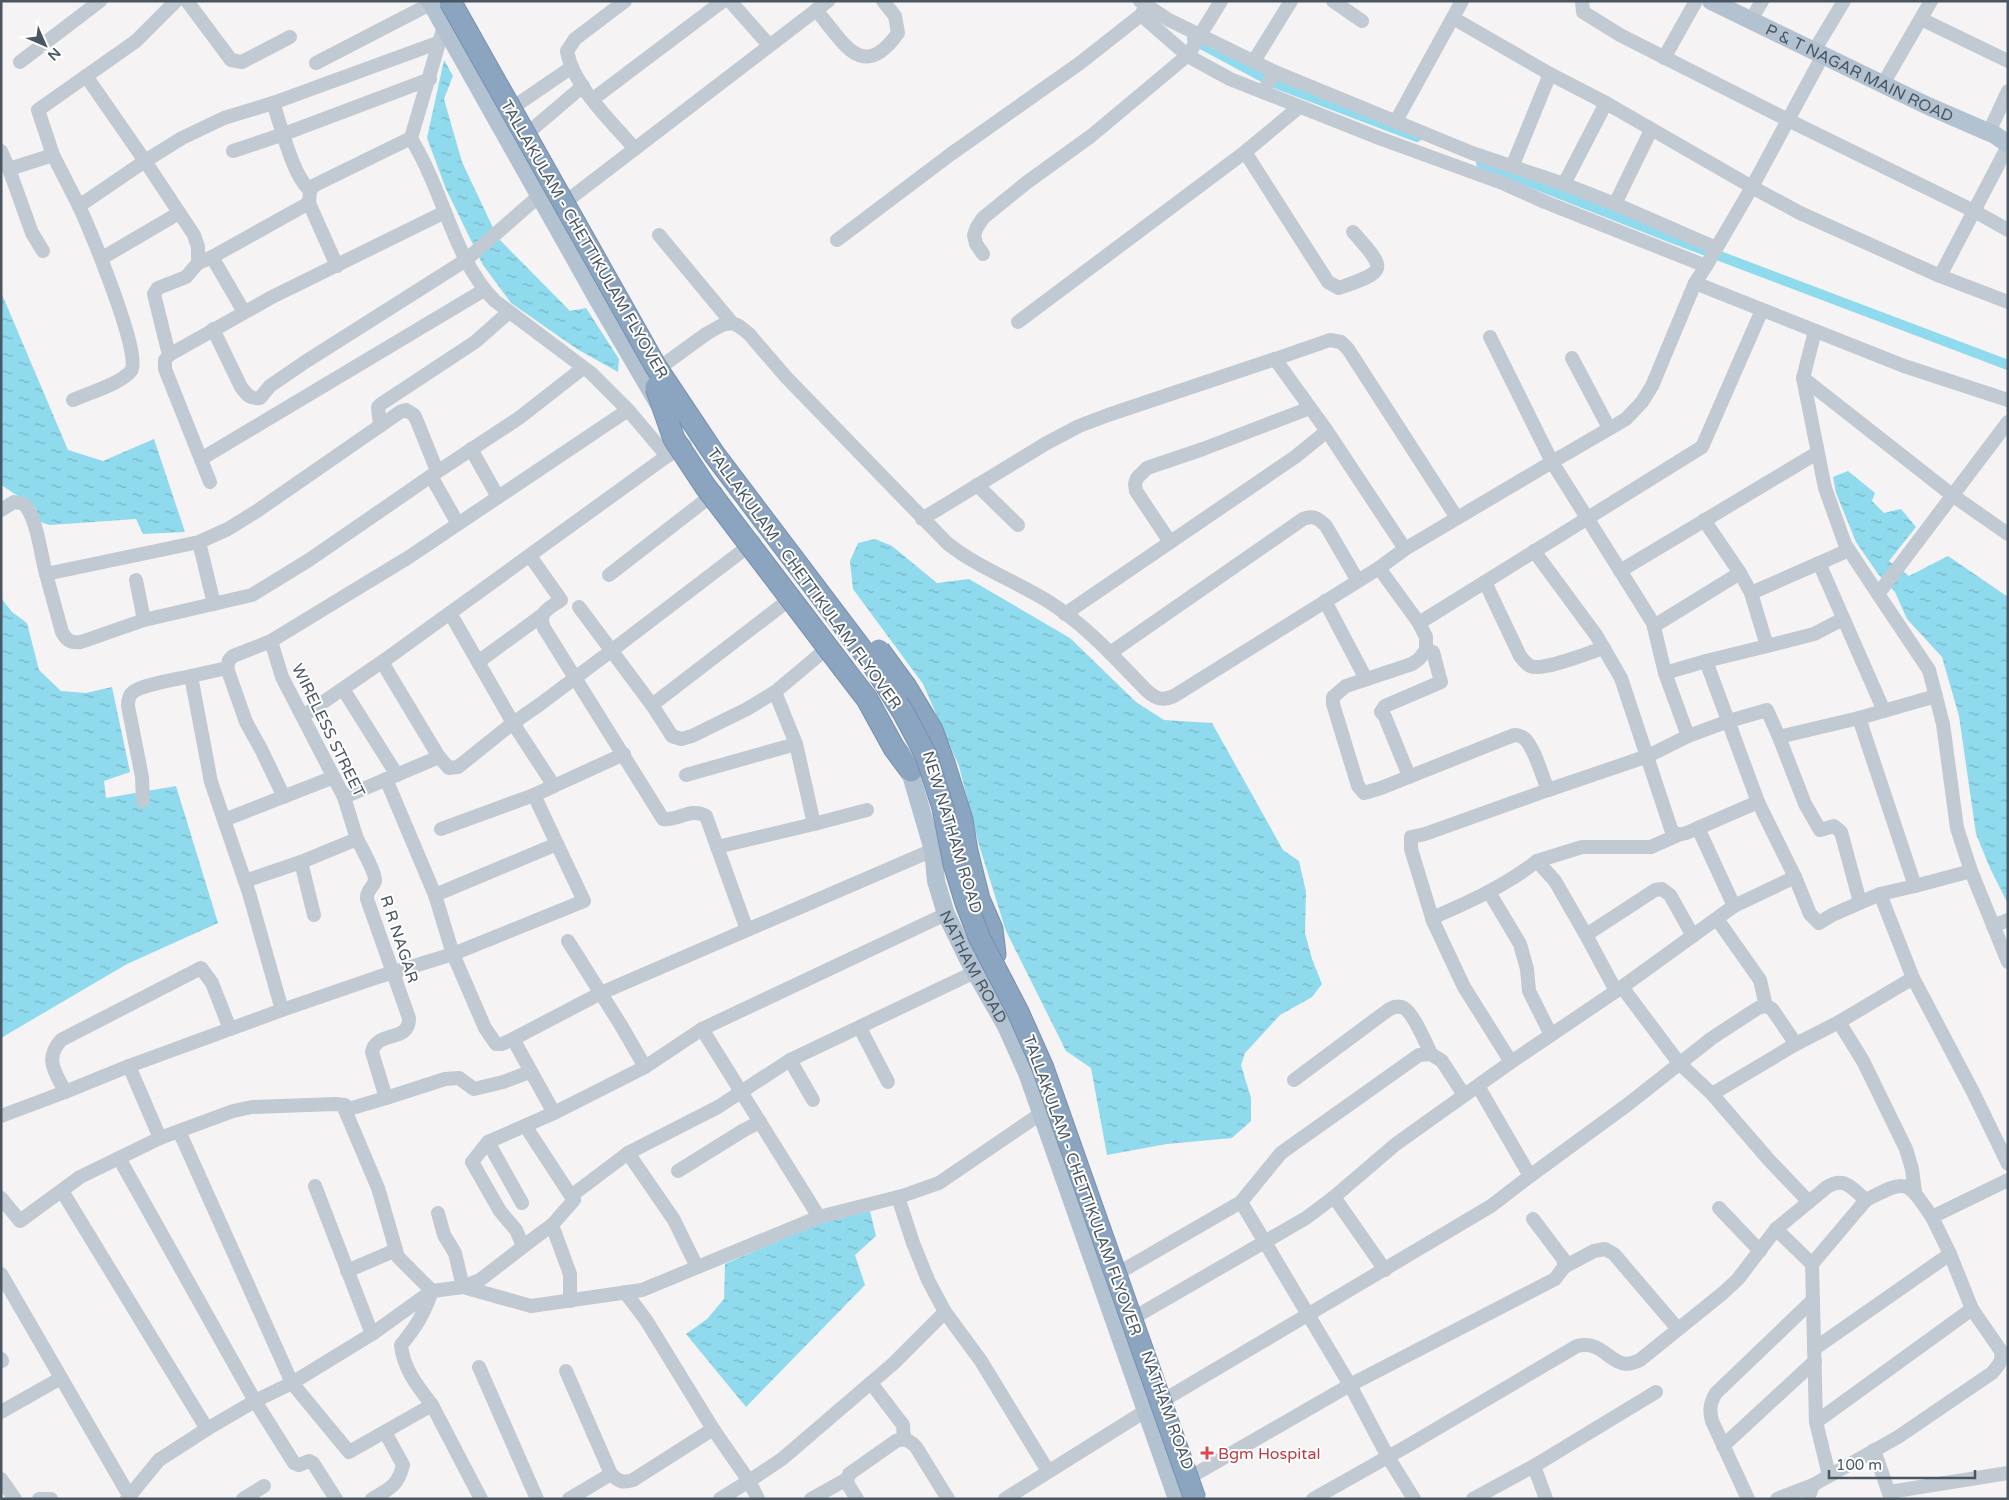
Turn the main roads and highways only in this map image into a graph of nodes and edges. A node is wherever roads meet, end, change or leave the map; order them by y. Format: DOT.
graph roads {
  1 [pos="457,1"];
  2 [pos="1711,1"];
  3 [pos="437,2"];
  4 [pos="2008,145"];
  5 [pos="656,387"];
  6 [pos="790,554"];
  7 [pos="911,771"];
  8 [pos="933,853"];
  9 [pos="995,954"];
  10 [pos="1046,1066"];
  11 [pos="1177,1499"];
  12 [pos="1182,1499"];
  13 [pos="1196,1499"];
  14 [pos="1200,1499"];
  1 -- 9 [label="main road, NEW NATHAM ROAD"];
  2 -- 4 [label="main road, P & T NAGAR MAIN ROAD"];
  3 -- 5 [label="highway, TALLAKULAM - CHETTIKULAM FLYOVER"];
  3 -- 6 [label="highway, TALLAKULAM - CHETTIKULAM FLYOVER, bridge"];
  3 -- 7 [label="main road, NEW NATHAM ROAD"];
  5 -- 7 [label="highway, bridge"];
  5 -- 12 [label="highway, TALLAKULAM - CHETTIKULAM FLYOVER, bridge"];
  6 -- 9 [label="highway, bridge"];
  6 -- 13 [label="highway, TALLAKULAM - CHETTIKULAM FLYOVER, bridge"];
  7 -- 8 [label="main road, NEW NATHAM ROAD"];
  8 -- 11 [label="main road, NATHAM ROAD"];
  9 -- 10 [label="main road, NEW NATHAM ROAD"];
  10 -- 14 [label="main road, NATHAM ROAD"];
}
